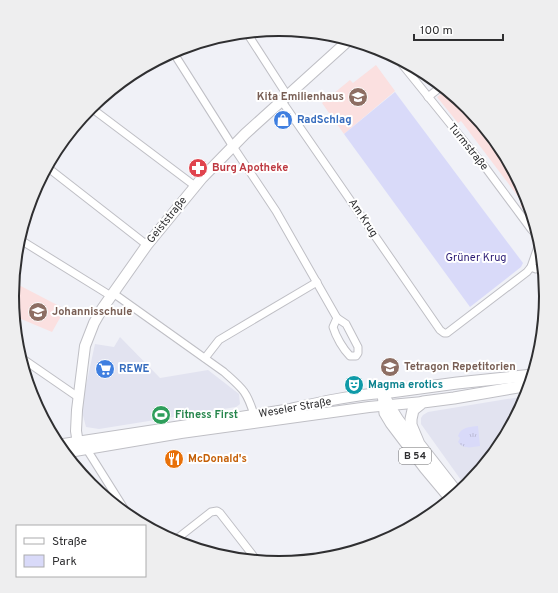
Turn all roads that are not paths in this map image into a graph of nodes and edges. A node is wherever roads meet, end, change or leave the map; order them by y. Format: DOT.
graph roads {
  1 [pos="250,38"];
  2 [pos="344,44"];
  3 [pos="176,58"];
  4 [pos="406,69"];
  5 [pos="437,90"];
  6 [pos="284,97"];
  7 [pos="428,97"];
  8 [pos="96,112"];
  9 [pos="232,146"];
  10 [pos="52,171"];
  11 [pos="195,186"];
  12 [pos="529,227"];
  13 [pos="25,242"];
  14 [pos="147,245"];
  15 [pos="535,254"];
  16 [pos="531,267"];
  17 [pos="537,268"];
  18 [pos="317,282"];
  19 [pos="112,294"];
  20 [pos="337,318"];
  21 [pos="205,358"];
  22 [pos="28,362"];
  23 [pos="526,376"];
  24 [pos="523,386"];
  25 [pos="384,393"];
  26 [pos="78,397"];
  27 [pos="423,402"];
  28 [pos="387,406"];
  29 [pos="254,415"];
  30 [pos="419,444"];
  31 [pos="66,445"];
  32 [pos="81,446"];
  33 [pos="69,450"];
  34 [pos="454,489"];
  35 [pos="447,494"];
  36 [pos="118,501"];
  37 [pos="179,537"];
  38 [pos="253,555"];
  1 -- 6 [label="street, Am Krug"];
  2 -- 6 [label="main road, Geiststraße"];
  3 -- 9 [label="street"];
  4 -- 7 [label="street, Turmstraße"];
  5 -- 7 [label="street"];
  6 -- 9 [label="main road, Geiststraße"];
  6 -- 16 [label="street, Am Krug"];
  7 -- 12 [label="street, Turmstraße"];
  8 -- 11 [label="street"];
  9 -- 11 [label="main road, Geiststraße"];
  9 -- 18 [label="street"];
  10 -- 14 [label="street"];
  11 -- 14 [label="main road, Geiststraße"];
  13 -- 19 [label="street"];
  14 -- 19 [label="main road, Geiststraße"];
  15 -- 16 [label="street"];
  16 -- 17 [label="street"];
  18 -- 20 [label="street"];
  18 -- 21 [label="street"];
  19 -- 21 [label="street"];
  19 -- 26 [label="main road, Geiststraße"];
  20 -- 20 [label="street"];
  21 -- 29 [label="street"];
  22 -- 26 [label="street"];
  23 -- 25 [label="main road, Weseler Straße"];
  24 -- 27 [label="main road, Weseler Straße"];
  25 -- 28 [label="main road, B 54"];
  25 -- 29 [label="main road, Weseler Straße"];
  26 -- 32 [label="main road, Geiststraße"];
  27 -- 28 [label="main road, Weseler Straße"];
  27 -- 30 [label="main road, B 54"];
  28 -- 30 [label="main road, B 54"];
  28 -- 32 [label="main road, Weseler Straße"];
  28 -- 35 [label="main road, B 54"];
  29 -- 32 [label="main road, Weseler Straße"];
  30 -- 34 [label="main road, B 54"];
  31 -- 32 [label="main road, Weseler Straße"];
  32 -- 33 [label="main road, Weseler Straße"];
  32 -- 36 [label="street"];
  37 -- 38 [label="street"];
}
